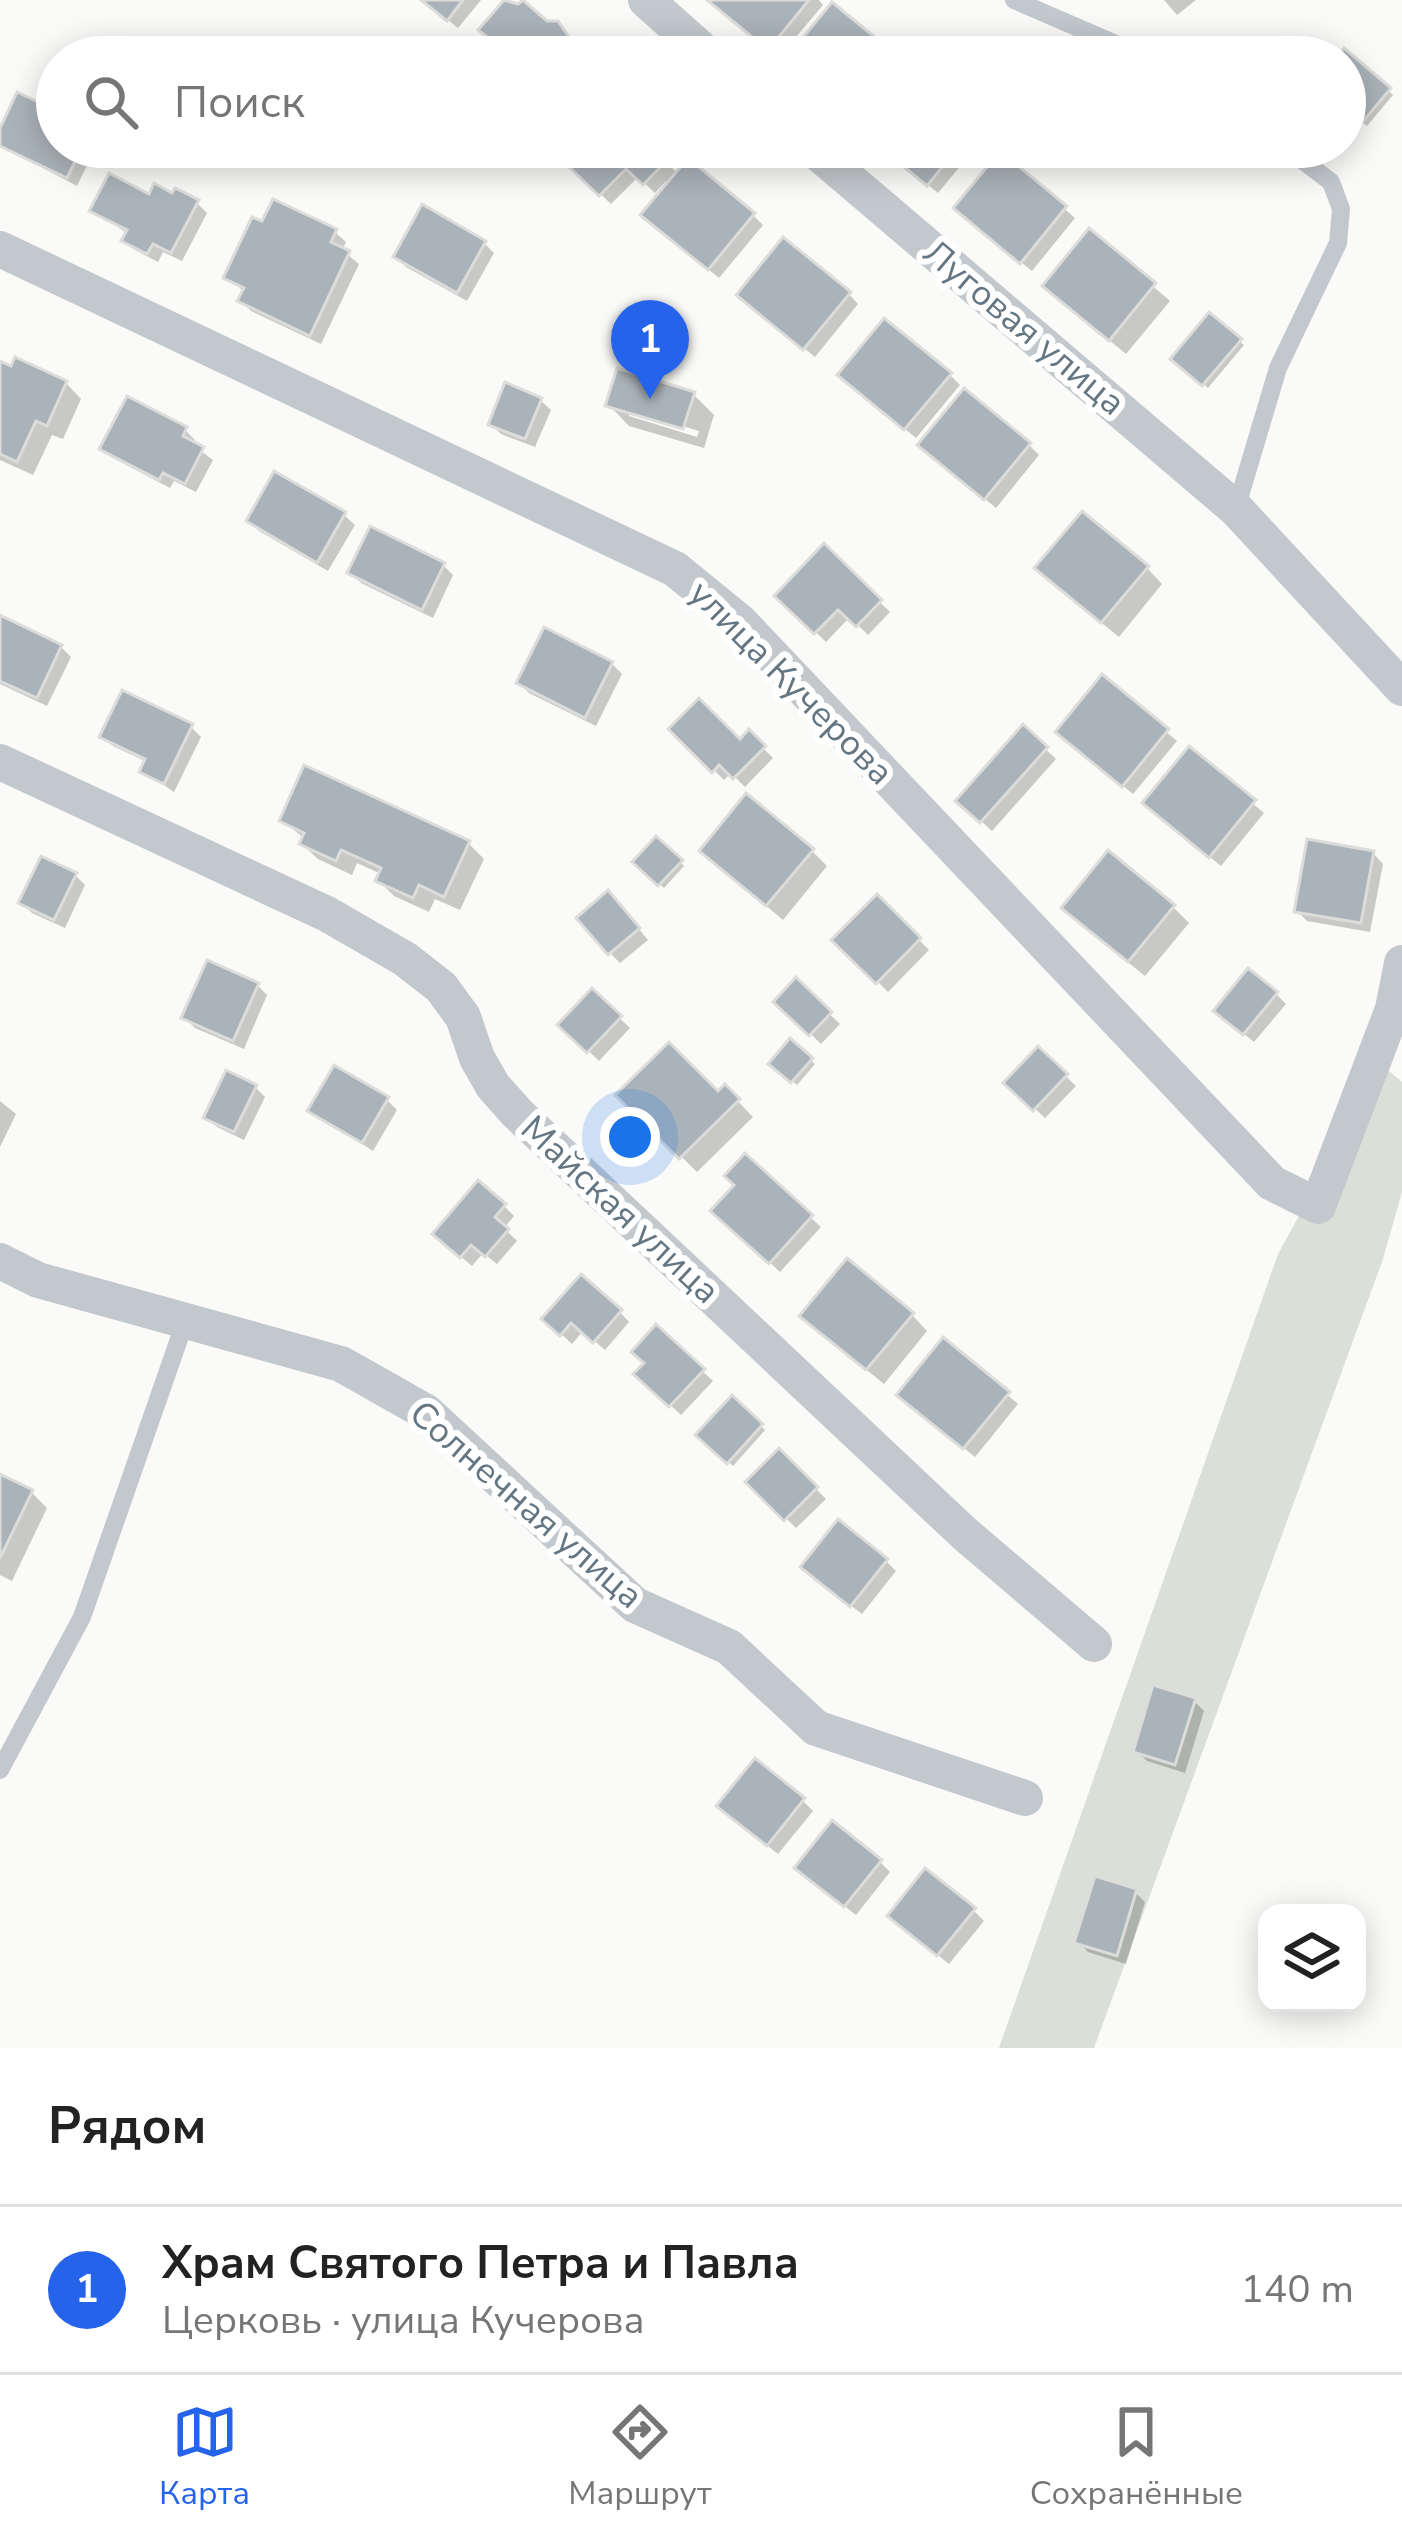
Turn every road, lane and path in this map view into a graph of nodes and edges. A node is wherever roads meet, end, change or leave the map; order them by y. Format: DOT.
graph roads {
  1 [pos="646,0"];
  2 [pos="1014,0"];
  3 [pos="686,36"];
  4 [pos="1104,36"];
  5 [pos="836,168"];
  6 [pos="1313,168"];
  7 [pos="0,249"];
  8 [pos="1236,508"];
  9 [pos="1402,688"];
  10 [pos="0,761"];
  11 [pos="1402,963"];
  12 [pos="1397,1012"];
  13 [pos="0,1261"];
  14 [pos="185,1322"];
  15 [pos="1094,1644"];
  16 [pos="0,1770"];
  17 [pos="1025,1798"];
  1 -- 3 [label="street"];
  2 -- 4 [label="lane"];
  5 -- 8 [label="street, Луговая улица"];
  6 -- 8 [label="lane"];
  7 -- 12 [label="street, улица Кучерова"];
  8 -- 9 [label="street, Луговая улица"];
  10 -- 15 [label="street, Майская улица"];
  11 -- 12 [label="street"];
  13 -- 14 [label="street, Солнечная улица"];
  14 -- 16 [label="lane"];
  14 -- 17 [label="street, Солнечная улица"];
}
